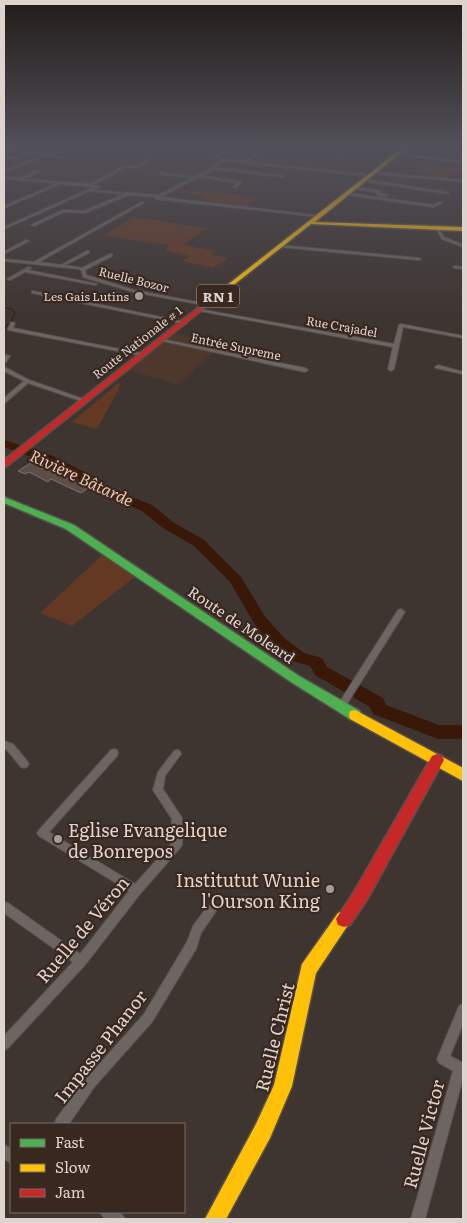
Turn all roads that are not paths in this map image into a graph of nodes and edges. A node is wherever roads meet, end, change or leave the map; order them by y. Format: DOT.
graph roads {
  1 [pos="54,205"];
  2 [pos="102,205"];
  3 [pos="140,205"];
  4 [pos="207,205"];
  5 [pos="334,205"];
  6 [pos="316,220"];
  7 [pos="33,224"];
  8 [pos="436,227"];
  9 [pos="4,228"];
  10 [pos="463,228"];
  11 [pos="27,241"];
  12 [pos="280,246"];
  13 [pos="463,246"];
  14 [pos="88,252"];
  15 [pos="4,253"];
  16 [pos="112,255"];
  17 [pos="419,259"];
  18 [pos="4,260"];
  19 [pos="38,263"];
  20 [pos="63,265"];
  21 [pos="455,267"];
  22 [pos="463,268"];
  23 [pos="83,269"];
  24 [pos="25,271"];
  25 [pos="9,279"];
  26 [pos="134,291"];
  27 [pos="33,292"];
  28 [pos="204,308"];
  29 [pos="185,322"];
  30 [pos="13,323"];
  31 [pos="4,328"];
  32 [pos="10,329"];
  33 [pos="463,337"];
  34 [pos="163,340"];
  35 [pos="396,346"];
  36 [pos="144,355"];
  37 [pos="8,356"];
  38 [pos="4,361"];
  39 [pos="438,367"];
  40 [pos="4,369"];
  41 [pos="392,369"];
  42 [pos="305,370"];
  43 [pos="463,373"];
  44 [pos="27,381"];
  45 [pos="4,401"];
  46 [pos="86,401"];
  47 [pos="4,464"];
  48 [pos="4,500"];
  49 [pos="402,612"];
  50 [pos="345,701"];
  51 [pos="4,745"];
  52 [pos="114,753"];
  53 [pos="177,754"];
  54 [pos="437,760"];
  55 [pos="24,764"];
  56 [pos="463,775"];
  57 [pos="136,890"];
  58 [pos="4,907"];
  59 [pos="211,911"];
  60 [pos="81,961"];
  61 [pos="463,1010"];
  62 [pos="4,1044"];
  63 [pos="461,1068"];
  64 [pos="62,1123"];
  65 [pos="214,1219"];
  66 [pos="418,1219"];
  1 -- 9 [label="street"];
  2 -- 7 [label="street"];
  3 -- 19 [label="street"];
  4 -- 6 [label="street"];
  5 -- 6 [label="main road, Route Nationale # 1 / RN 1"];
  6 -- 8 [label="main road"];
  6 -- 12 [label="main road, Route Nationale # 1 / RN 1"];
  8 -- 10 [label="main road"];
  8 -- 13 [label="street"];
  11 -- 15 [label="street"];
  12 -- 17 [label="street"];
  12 -- 28 [label="main road, Route Nationale # 1 / RN 1"];
  14 -- 20 [label="street"];
  16 -- 23 [label="street"];
  18 -- 19 [label="street, Ruelle Bozor"];
  19 -- 20 [label="street, Ruelle Bozor"];
  19 -- 24 [label="street"];
  20 -- 23 [label="street, Ruelle Bozor"];
  21 -- 22 [label="street"];
  23 -- 26 [label="street, Ruelle Bozor"];
  24 -- 25 [label="street"];
  24 -- 26 [label="street"];
  26 -- 28 [label="street, Ruelle Bozor"];
  27 -- 29 [label="street"];
  28 -- 29 [label="main road, Route Nationale # 1 / RN 1"];
  28 -- 35 [label="street, Rue Crajadel"];
  29 -- 34 [label="main road, Route Nationale # 1 / RN 1"];
  30 -- 32 [label="street"];
  31 -- 32 [label="street"];
  32 -- 36 [label="street"];
  33 -- 35 [label="street, Rue Crajadel"];
  34 -- 36 [label="main road, Route Nationale # 1 / RN 1"];
  34 -- 42 [label="street, Entrée Supreme"];
  35 -- 41 [label="street"];
  36 -- 46 [label="main road, Route Nationale # 1 / RN 1"];
  37 -- 38 [label="street"];
  39 -- 43 [label="street"];
  40 -- 44 [label="street"];
  44 -- 45 [label="street"];
  44 -- 46 [label="street"];
  46 -- 47 [label="main road, Route Nationale # 1 / RN 1"];
  48 -- 50 [label="main road, Route de Moleard"];
  49 -- 50 [label="street"];
  50 -- 54 [label="main road, Route de Moleard"];
  51 -- 55 [label="street"];
  52 -- 57 [label="street"];
  53 -- 57 [label="street, Ruelle de Véron"];
  54 -- 56 [label="main road, Route de Moleard"];
  54 -- 65 [label="main road, Ruelle Christ"];
  57 -- 60 [label="street, Ruelle de Véron"];
  58 -- 60 [label="street"];
  59 -- 64 [label="street, Impasse Phanor"];
  60 -- 62 [label="street, Ruelle de Véron"];
  61 -- 63 [label="street, Ruelle Victor"];
  63 -- 66 [label="street, Ruelle Victor"];
}
